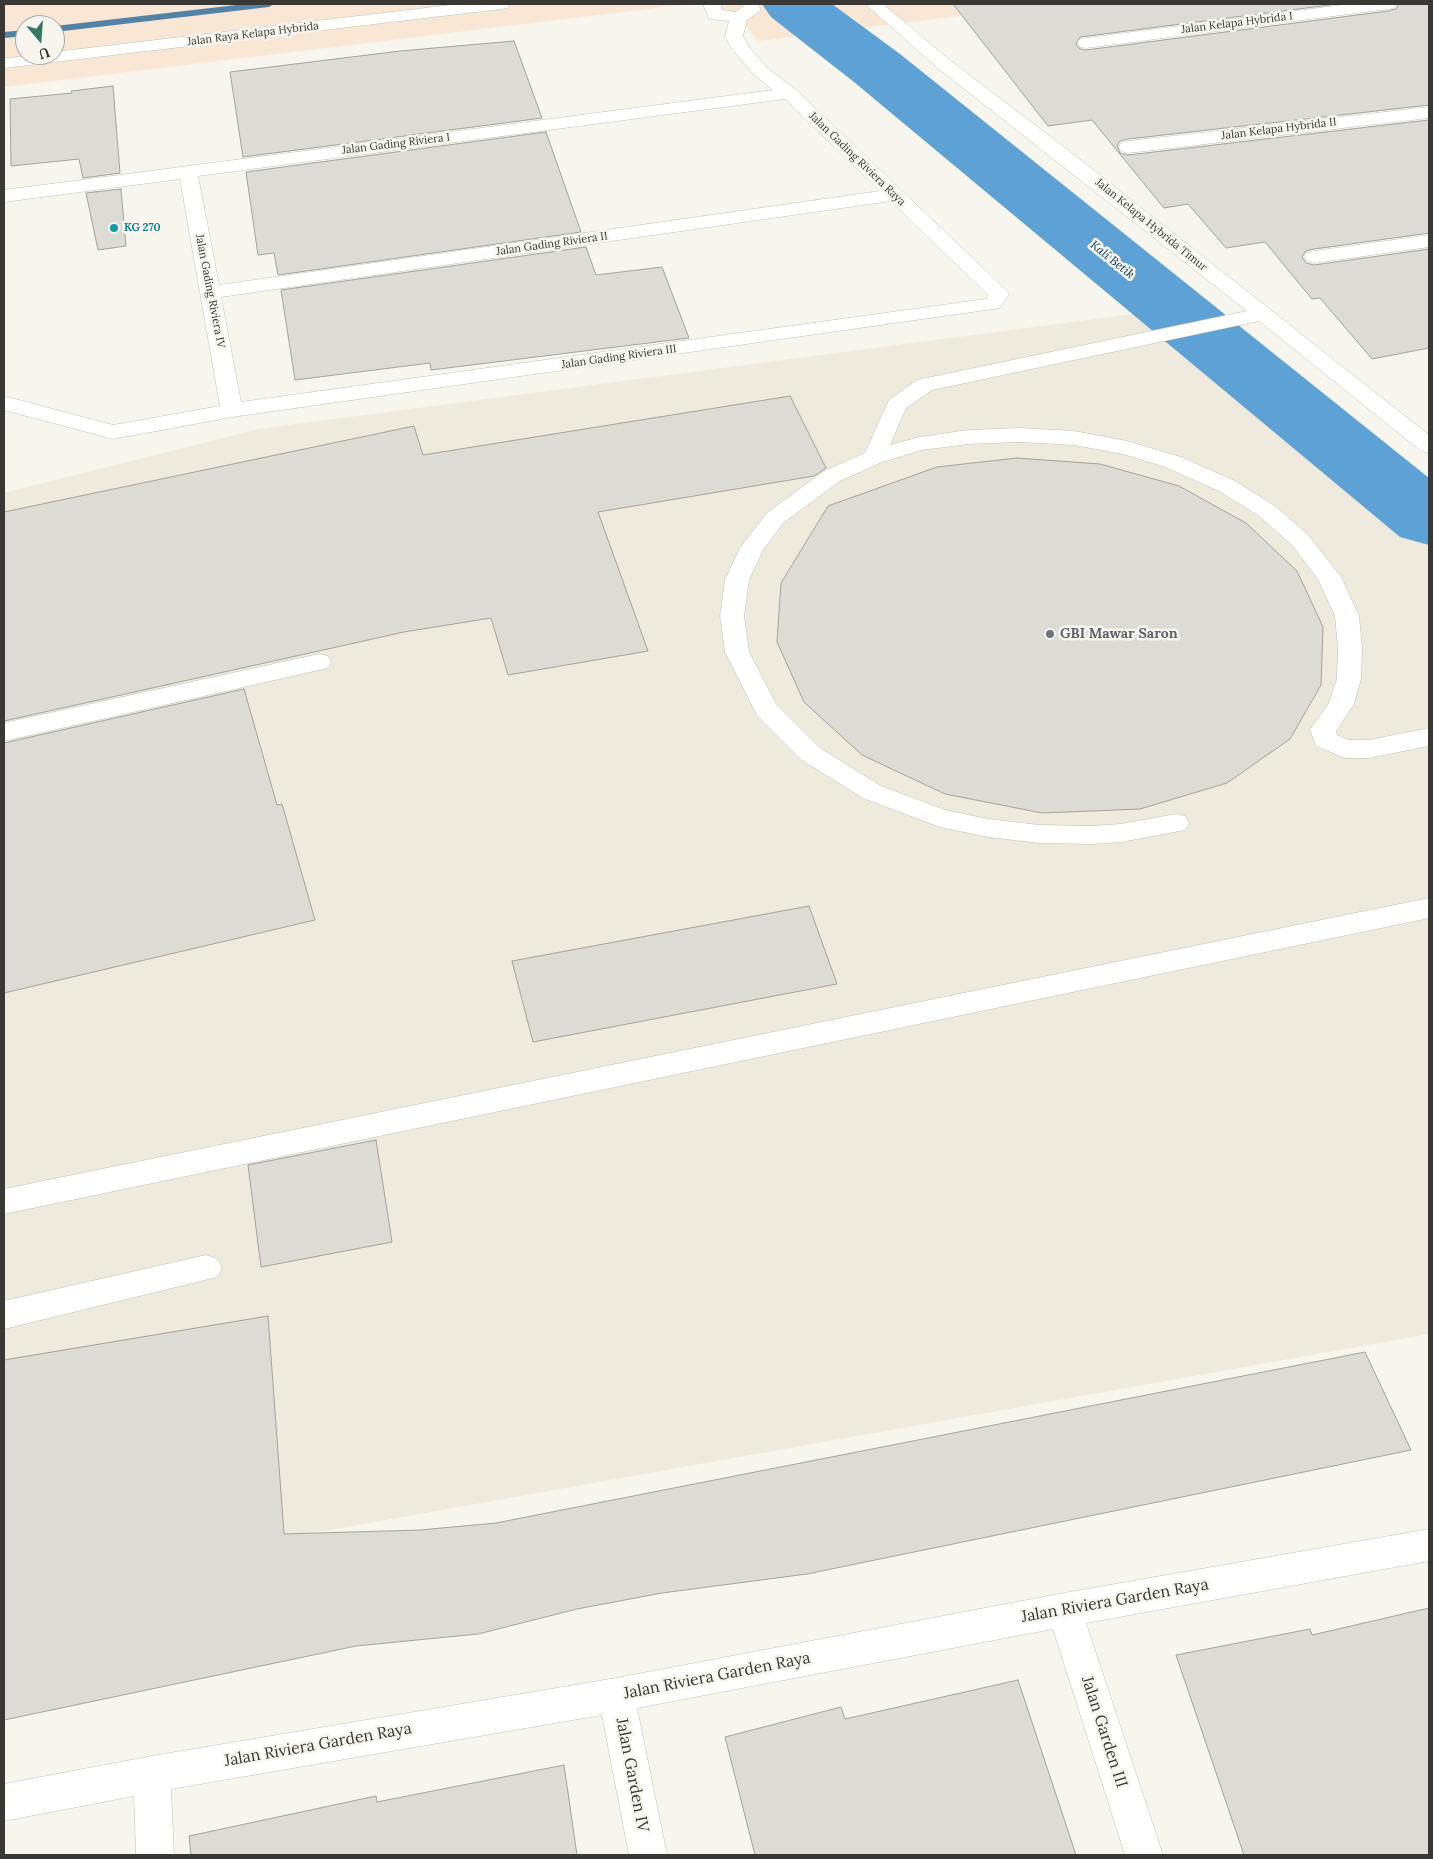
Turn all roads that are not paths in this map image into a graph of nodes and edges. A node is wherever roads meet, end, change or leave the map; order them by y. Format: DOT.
graph roads {
  1 [pos="501,4"];
  2 [pos="712,4"];
  3 [pos="873,4"];
  4 [pos="1388,4"];
  5 [pos="744,10"];
  6 [pos="1086,42"];
  7 [pos="4,63"];
  8 [pos="789,93"];
  9 [pos="1429,112"];
  10 [pos="1128,147"];
  11 [pos="188,172"];
  12 [pos="894,195"];
  13 [pos="4,196"];
  14 [pos="1429,241"];
  15 [pos="1314,257"];
  16 [pos="210,292"];
  17 [pos="999,294"];
  18 [pos="1264,314"];
  19 [pos="4,403"];
  20 [pos="232,410"];
  21 [pos="1429,446"];
  22 [pos="874,457"];
  23 [pos="319,662"];
  24 [pos="4,732"];
  25 [pos="1429,737"];
  26 [pos="1176,823"];
  27 [pos="1429,908"];
  28 [pos="4,1202"];
  29 [pos="206,1268"];
  30 [pos="4,1314"];
  31 [pos="1429,1544"];
  32 [pos="1064,1610"];
  33 [pos="616,1695"];
  34 [pos="152,1774"];
  35 [pos="4,1803"];
  36 [pos="155,1855"];
  37 [pos="648,1855"];
  38 [pos="1144,1855"];
  1 -- 7 [label="street, Jalan Raya Kelapa Hybrida"];
  2 -- 5 [label="street, Jalan Gading Riviera Raya"];
  3 -- 18 [label="street, Jalan Kelapa Hybrida Timur"];
  4 -- 6 [label="street, Jalan Kelapa Hybrida I"];
  5 -- 8 [label="street, Jalan Gading Riviera Raya"];
  8 -- 11 [label="street, Jalan Gading Riviera I"];
  8 -- 12 [label="street, Jalan Gading Riviera Raya"];
  9 -- 10 [label="street, Jalan Kelapa Hybrida II"];
  11 -- 13 [label="street, Jalan Gading Riviera I"];
  11 -- 16 [label="street, Jalan Gading Riviera IV"];
  12 -- 16 [label="street, Jalan Gading Riviera II"];
  12 -- 17 [label="street, Jalan Gading Riviera Raya"];
  14 -- 15 [label="street"];
  16 -- 20 [label="street, Jalan Gading Riviera IV"];
  17 -- 20 [label="street, Jalan Gading Riviera III"];
  18 -- 21 [label="street, Jalan Kelapa Hybrida Timur"];
  18 -- 22 [label="street"];
  19 -- 20 [label="street, Jalan Gading Riviera III"];
  22 -- 25 [label="street"];
  22 -- 26 [label="street"];
  23 -- 24 [label="street"];
  27 -- 28 [label="street"];
  29 -- 30 [label="street"];
  31 -- 32 [label="street, Jalan Riviera Garden Raya"];
  32 -- 33 [label="street, Jalan Riviera Garden Raya"];
  32 -- 38 [label="street, Jalan Garden III"];
  33 -- 34 [label="street, Jalan Riviera Garden Raya"];
  33 -- 37 [label="street, Jalan Garden IV"];
  34 -- 35 [label="street, Jalan Riviera Garden Raya"];
  34 -- 36 [label="street"];
}
